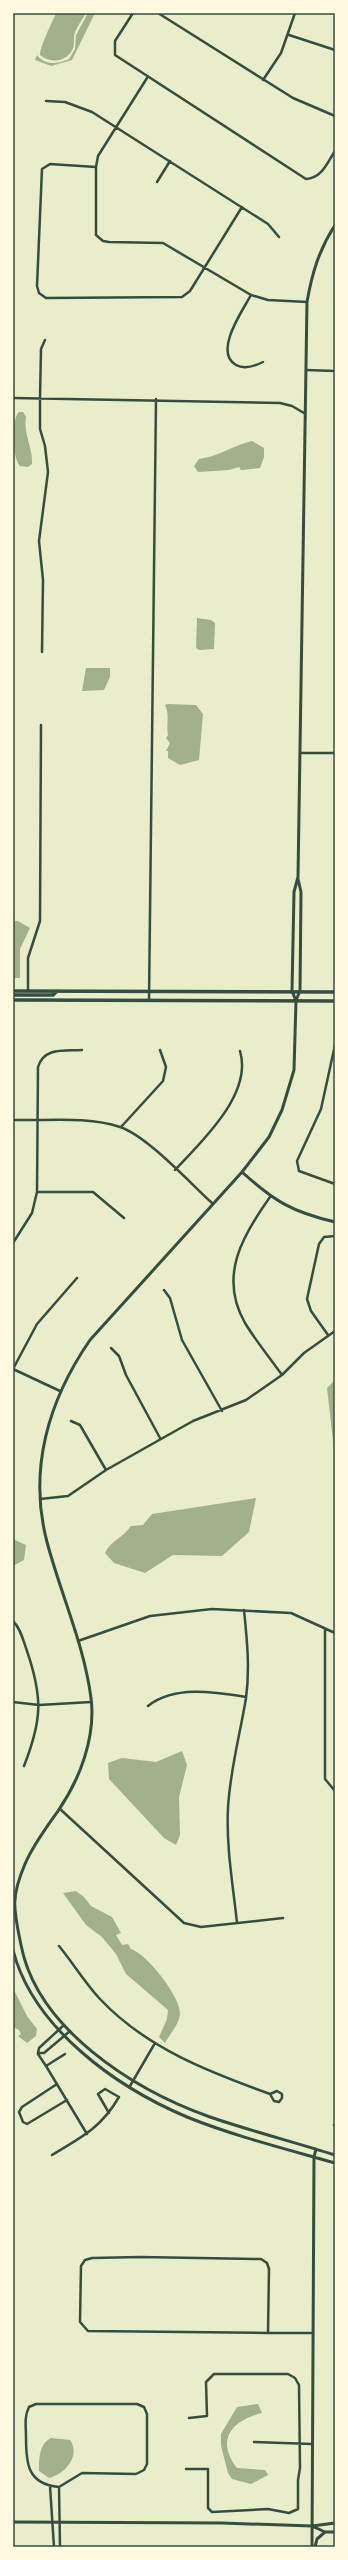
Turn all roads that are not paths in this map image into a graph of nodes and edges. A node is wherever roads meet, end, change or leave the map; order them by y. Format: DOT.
graph roads {
  1 [pos="133,13"];
  2 [pos="158,13"];
  3 [pos="295,13"];
  4 [pos="289,35"];
  5 [pos="335,50"];
  6 [pos="147,78"];
  7 [pos="263,80"];
  8 [pos="46,102"];
  9 [pos="335,116"];
  10 [pos="115,126"];
  11 [pos="335,151"];
  12 [pos="170,161"];
  13 [pos="96,167"];
  14 [pos="157,182"];
  15 [pos="242,207"];
  16 [pos="335,225"];
  17 [pos="279,237"];
  18 [pos="204,267"];
  19 [pos="251,295"];
  20 [pos="306,302"];
  21 [pos="45,340"];
  22 [pos="263,362"];
  23 [pos="305,370"];
  24 [pos="335,371"];
  25 [pos="13,398"];
  26 [pos="40,398"];
  27 [pos="156,399"];
  28 [pos="304,413"];
  29 [pos="42,652"];
  30 [pos="41,725"];
  31 [pos="300,753"];
  32 [pos="335,753"];
  33 [pos="298,877"];
  34 [pos="13,991"];
  35 [pos="28,991"];
  36 [pos="57,991"];
  37 [pos="292,991"];
  38 [pos="300,991"];
  39 [pos="149,992"];
  40 [pos="335,992"];
  41 [pos="13,995"];
  42 [pos="13,1000"];
  43 [pos="149,1000"];
  44 [pos="296,1001"];
  45 [pos="335,1001"];
  46 [pos="335,1045"];
  47 [pos="82,1050"];
  48 [pos="160,1050"];
  49 [pos="240,1051"];
  50 [pos="13,1120"];
  51 [pos="38,1120"];
  52 [pos="121,1127"];
  53 [pos="175,1170"];
  54 [pos="242,1172"];
  55 [pos="335,1184"];
  56 [pos="37,1192"];
  57 [pos="270,1197"];
  58 [pos="212,1203"];
  59 [pos="124,1218"];
  60 [pos="335,1222"];
  61 [pos="335,1236"];
  62 [pos="13,1243"];
  63 [pos="77,1278"];
  64 [pos="164,1290"];
  65 [pos="335,1331"];
  66 [pos="328,1335"];
  67 [pos="111,1348"];
  68 [pos="13,1369"];
  69 [pos="282,1375"];
  70 [pos="60,1391"];
  71 [pos="222,1411"];
  72 [pos="71,1421"];
  73 [pos="160,1438"];
  74 [pos="106,1470"];
  75 [pos="40,1499"];
  76 [pos="244,1610"];
  77 [pos="13,1621"];
  78 [pos="326,1629"];
  79 [pos="335,1632"];
  80 [pos="78,1641"];
  81 [pos="246,1697"];
  82 [pos="13,1702"];
  83 [pos="91,1702"];
  84 [pos="39,1705"];
  85 [pos="148,1706"];
  86 [pos="24,1766"];
  87 [pos="335,1791"];
  88 [pos="60,1809"];
  89 [pos="13,1918"];
  90 [pos="283,1918"];
  91 [pos="237,1923"];
  92 [pos="59,1946"];
  93 [pos="13,1950"];
  94 [pos="64,2025"];
  95 [pos="58,2030"];
  96 [pos="70,2031"];
  97 [pos="64,2036"];
  98 [pos="155,2043"];
  99 [pos="38,2053"];
  100 [pos="65,2054"];
  101 [pos="46,2066"];
  102 [pos="134,2080"];
  103 [pos="57,2084"];
  104 [pos="130,2086"];
  105 [pos="270,2094"];
  106 [pos="67,2100"];
  107 [pos="109,2113"];
  108 [pos="87,2134"];
  109 [pos="316,2149"];
  110 [pos="52,2154"];
  111 [pos="335,2155"];
  112 [pos="314,2157"];
  113 [pos="335,2163"];
  114 [pos="268,2333"];
  115 [pos="313,2333"];
  116 [pos="189,2418"];
  117 [pos="254,2442"];
  118 [pos="300,2443"];
  119 [pos="312,2444"];
  120 [pos="186,2469"];
  121 [pos="50,2486"];
  122 [pos="58,2487"];
  123 [pos="13,2522"];
  124 [pos="52,2522"];
  125 [pos="60,2522"];
  126 [pos="335,2523"];
  127 [pos="312,2526"];
  128 [pos="325,2532"];
  129 [pos="335,2532"];
  130 [pos="54,2542"];
  131 [pos="60,2542"];
  132 [pos="54,2547"];
  133 [pos="60,2547"];
  134 [pos="312,2547"];
  135 [pos="315,2547"];
  1 -- 6 [label="street"];
  2 -- 7 [label="street"];
  3 -- 4 [label="street"];
  4 -- 5 [label="street"];
  4 -- 7 [label="street"];
  6 -- 10 [label="street"];
  6 -- 11 [label="street"];
  7 -- 9 [label="street"];
  8 -- 10 [label="street"];
  10 -- 12 [label="street"];
  10 -- 13 [label="street"];
  12 -- 14 [label="street"];
  12 -- 15 [label="street"];
  13 -- 18 [label="street"];
  13 -- 18 [label="street"];
  15 -- 17 [label="street"];
  15 -- 18 [label="street"];
  16 -- 20 [label="street"];
  18 -- 19 [label="street"];
  19 -- 20 [label="street"];
  19 -- 22 [label="street"];
  20 -- 23 [label="street"];
  21 -- 26 [label="street"];
  23 -- 24 [label="street"];
  23 -- 28 [label="street"];
  25 -- 26 [label="street"];
  26 -- 27 [label="street"];
  26 -- 29 [label="street"];
  27 -- 28 [label="street"];
  27 -- 39 [label="street"];
  28 -- 31 [label="street"];
  30 -- 35 [label="street"];
  31 -- 32 [label="street"];
  31 -- 33 [label="street"];
  33 -- 37 [label="street"];
  33 -- 38 [label="street"];
  34 -- 35 [label="main road"];
  35 -- 36 [label="main road"];
  36 -- 39 [label="main road"];
  36 -- 41 [label="main road"];
  37 -- 38 [label="main road"];
  37 -- 39 [label="main road"];
  37 -- 44 [label="street"];
  38 -- 40 [label="main road"];
  38 -- 44 [label="street"];
  39 -- 43 [label="street"];
  42 -- 43 [label="main road"];
  43 -- 44 [label="main road"];
  44 -- 45 [label="main road"];
  44 -- 54 [label="street"];
  46 -- 55 [label="street"];
  47 -- 51 [label="street"];
  48 -- 52 [label="street"];
  49 -- 53 [label="street"];
  50 -- 51 [label="street"];
  51 -- 52 [label="street"];
  51 -- 56 [label="street"];
  52 -- 53 [label="street"];
  53 -- 58 [label="street"];
  54 -- 57 [label="street"];
  54 -- 58 [label="street"];
  56 -- 59 [label="street"];
  56 -- 62 [label="street"];
  57 -- 60 [label="street"];
  57 -- 69 [label="street"];
  58 -- 70 [label="street"];
  61 -- 66 [label="street"];
  63 -- 68 [label="street"];
  64 -- 71 [label="street"];
  65 -- 66 [label="street"];
  66 -- 69 [label="street"];
  67 -- 73 [label="street"];
  68 -- 70 [label="street"];
  69 -- 71 [label="street"];
  70 -- 75 [label="street"];
  71 -- 73 [label="street"];
  72 -- 74 [label="street"];
  73 -- 74 [label="street"];
  74 -- 75 [label="street"];
  75 -- 80 [label="street"];
  76 -- 78 [label="street"];
  76 -- 80 [label="street"];
  76 -- 81 [label="street"];
  77 -- 84 [label="street"];
  78 -- 79 [label="street"];
  78 -- 87 [label="street"];
  80 -- 83 [label="street"];
  81 -- 85 [label="street"];
  81 -- 91 [label="street"];
  82 -- 84 [label="street"];
  83 -- 84 [label="street"];
  83 -- 88 [label="street"];
  84 -- 86 [label="street"];
  88 -- 89 [label="street"];
  88 -- 91 [label="street"];
  89 -- 94 [label="street"];
  90 -- 91 [label="street"];
  92 -- 98 [label="street"];
  93 -- 95 [label="street"];
  94 -- 95 [label="street"];
  94 -- 96 [label="street"];
  95 -- 97 [label="street"];
  95 -- 99 [label="street"];
  96 -- 97 [label="street"];
  96 -- 102 [label="street"];
  97 -- 99 [label="street"];
  97 -- 104 [label="street"];
  98 -- 102 [label="street"];
  98 -- 105 [label="street"];
  99 -- 101 [label="street"];
  100 -- 101 [label="street"];
  101 -- 103 [label="street"];
  102 -- 104 [label="street"];
  102 -- 109 [label="street"];
  103 -- 106 [label="street"];
  103 -- 106 [label="street"];
  104 -- 112 [label="street"];
  105 -- 105 [label="street"];
  106 -- 108 [label="street"];
  107 -- 107 [label="street"];
  107 -- 108 [label="street"];
  108 -- 110 [label="street"];
  109 -- 111 [label="street"];
  109 -- 112 [label="street"];
  112 -- 113 [label="street"];
  112 -- 115 [label="street"];
  114 -- 114 [label="street"];
  114 -- 115 [label="street"];
  115 -- 119 [label="street"];
  116 -- 118 [label="street"];
  117 -- 118 [label="street"];
  118 -- 119 [label="street"];
  118 -- 120 [label="street"];
  119 -- 127 [label="street"];
  121 -- 122 [label="street"];
  121 -- 122 [label="street"];
  121 -- 124 [label="street"];
  122 -- 125 [label="street"];
  123 -- 124 [label="street"];
  124 -- 125 [label="street"];
  124 -- 130 [label="street"];
  125 -- 127 [label="street"];
  125 -- 131 [label="street"];
  126 -- 127 [label="street"];
  127 -- 128 [label="street"];
  127 -- 134 [label="street"];
  128 -- 129 [label="street"];
  128 -- 135 [label="street"];
  130 -- 131 [label="street"];
  130 -- 132 [label="street"];
  131 -- 133 [label="street"];
}
